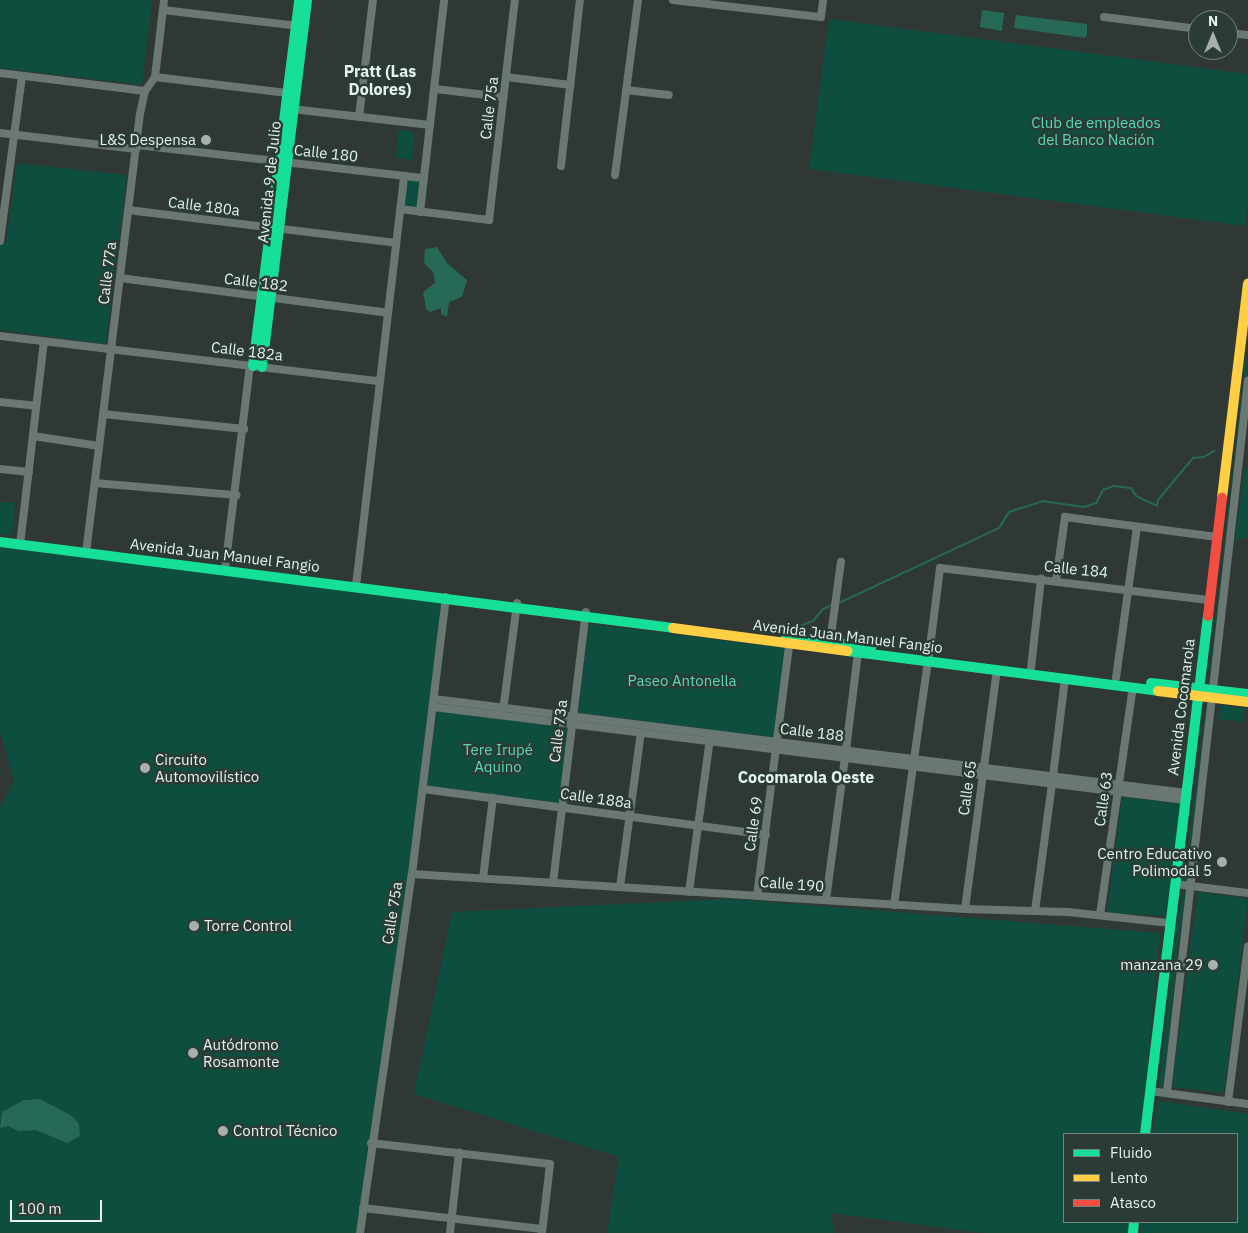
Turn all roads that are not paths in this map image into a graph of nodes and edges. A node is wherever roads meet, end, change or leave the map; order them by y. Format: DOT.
graph roads {
  1 [pos="164,0"];
  2 [pos="298,0"];
  3 [pos="307,0"];
  4 [pos="373,0"];
  5 [pos="444,0"];
  6 [pos="515,0"];
  7 [pos="580,0"];
  8 [pos="638,0"];
  9 [pos="673,0"];
  10 [pos="823,0"];
  11 [pos="729,3"];
  12 [pos="163,10"];
  13 [pos="1104,17"];
  14 [pos="300,26"];
  15 [pos="1188,28"];
  16 [pos="0,73"];
  17 [pos="22,76"];
  18 [pos="155,77"];
  19 [pos="506,77"];
  20 [pos="571,85"];
  21 [pos="435,89"];
  22 [pos="626,90"];
  23 [pos="145,91"];
  24 [pos="287,93"];
  25 [pos="669,95"];
  26 [pos="504,97"];
  27 [pos="292,109"];
  28 [pos="359,117"];
  29 [pos="430,125"];
  30 [pos="0,133"];
  31 [pos="15,135"];
  32 [pos="136,147"];
  33 [pos="282,162"];
  34 [pos="561,166"];
  35 [pos="615,174"];
  36 [pos="404,176"];
  37 [pos="424,178"];
  38 [pos="4,196"];
  39 [pos="128,210"];
  40 [pos="400,210"];
  41 [pos="420,212"];
  42 [pos="274,228"];
  43 [pos="0,241"];
  44 [pos="396,243"];
  45 [pos="120,278"];
  46 [pos="1248,286"];
  47 [pos="266,297"];
  48 [pos="388,313"];
  49 [pos="0,336"];
  50 [pos="1245,339"];
  51 [pos="44,341"];
  52 [pos="111,349"];
  53 [pos="255,366"];
  54 [pos="380,381"];
  55 [pos="1248,381"];
  56 [pos="0,402"];
  57 [pos="36,406"];
  58 [pos="103,414"];
  59 [pos="244,430"];
  60 [pos="33,436"];
  61 [pos="100,446"];
  62 [pos="1244,461"];
  63 [pos="1226,466"];
  64 [pos="0,469"];
  65 [pos="28,472"];
  66 [pos="95,483"];
  67 [pos="236,495"];
  68 [pos="1137,527"];
  69 [pos="1217,537"];
  70 [pos="0,542"];
  71 [pos="20,545"];
  72 [pos="86,553"];
  73 [pos="841,562"];
  74 [pos="226,569"];
  75 [pos="1042,579"];
  76 [pos="1056,581"];
  77 [pos="356,586"];
  78 [pos="1128,589"];
  79 [pos="446,597"];
  80 [pos="1210,600"];
  81 [pos="516,607"];
  82 [pos="586,615"];
  83 [pos="790,640"];
  84 [pos="830,642"];
  85 [pos="858,652"];
  86 [pos="929,658"];
  87 [pos="1031,668"];
  88 [pos="997,670"];
  89 [pos="1065,678"];
  90 [pos="1116,678"];
  91 [pos="1133,687"];
  92 [pos="1198,692"];
  93 [pos="1214,694"];
  94 [pos="1248,694"];
  95 [pos="1248,702"];
  96 [pos="433,703"];
  97 [pos="502,711"];
  98 [pos="573,720"];
  99 [pos="641,732"];
  100 [pos="710,737"];
  101 [pos="778,746"];
  102 [pos="845,754"];
  103 [pos="914,763"];
  104 [pos="984,771"];
  105 [pos="1053,780"];
  106 [pos="1119,788"];
  107 [pos="423,789"];
  108 [pos="1186,796"];
  109 [pos="493,798"];
  110 [pos="562,808"];
  111 [pos="630,817"];
  112 [pos="699,825"];
  113 [pos="766,835"];
  114 [pos="412,874"];
  115 [pos="483,878"];
  116 [pos="553,883"];
  117 [pos="1175,884"];
  118 [pos="1193,886"];
  119 [pos="620,888"];
  120 [pos="689,892"];
  121 [pos="1248,893"];
  122 [pos="757,896"];
  123 [pos="826,900"];
  124 [pos="894,905"];
  125 [pos="965,909"];
  126 [pos="1035,911"];
  127 [pos="1100,915"];
  128 [pos="1170,922"];
  129 [pos="1248,946"];
  130 [pos="1245,996"];
  131 [pos="1150,1091"];
  132 [pos="1167,1092"];
  133 [pos="1228,1102"];
  134 [pos="1248,1104"];
  135 [pos="1145,1133"];
  136 [pos="371,1144"];
  137 [pos="459,1154"];
  138 [pos="363,1208"];
  139 [pos="452,1219"];
  140 [pos="542,1231"];
  141 [pos="360,1233"];
  142 [pos="450,1233"];
  1 -- 12 [label="street, Calle 77a"];
  2 -- 14 [label="main road, Avenida 9 de Julio"];
  3 -- 14 [label="main road, Avenida 9 de Julio"];
  4 -- 28 [label="street"];
  5 -- 21 [label="street"];
  6 -- 19 [label="street, Calle 75a"];
  7 -- 20 [label="street"];
  8 -- 22 [label="street"];
  9 -- 11 [label="street"];
  10 -- 11 [label="street"];
  12 -- 14 [label="street"];
  12 -- 18 [label="street, Calle 77a"];
  13 -- 15 [label="street"];
  14 -- 24 [label="main road, Avenida 9 de Julio"];
  14 -- 27 [label="main road, Avenida 9 de Julio"];
  16 -- 17 [label="street"];
  17 -- 23 [label="street"];
  17 -- 31 [label="street"];
  18 -- 23 [label="street, Calle 77a"];
  18 -- 24 [label="street"];
  19 -- 20 [label="street"];
  19 -- 26 [label="street, Calle 75a"];
  20 -- 34 [label="street"];
  21 -- 26 [label="street"];
  21 -- 29 [label="street"];
  22 -- 25 [label="street"];
  22 -- 35 [label="street"];
  23 -- 32 [label="street, Calle 77a"];
  24 -- 33 [label="main road, Avenida 9 de Julio"];
  26 -- 41 [label="street, Calle 75a"];
  27 -- 28 [label="street"];
  27 -- 33 [label="main road, Avenida 9 de Julio"];
  28 -- 29 [label="street"];
  29 -- 37 [label="street"];
  30 -- 31 [label="street, Calle 180"];
  31 -- 32 [label="street, Calle 180"];
  31 -- 38 [label="street"];
  32 -- 33 [label="street, Calle 180"];
  32 -- 39 [label="street, Calle 77a"];
  33 -- 36 [label="street, Calle 180"];
  33 -- 42 [label="main road, Avenida 9 de Julio"];
  36 -- 37 [label="street, Calle 180"];
  36 -- 40 [label="street"];
  37 -- 41 [label="street"];
  38 -- 43 [label="street"];
  39 -- 42 [label="street, Calle 180a"];
  39 -- 45 [label="street, Calle 77a"];
  40 -- 41 [label="street"];
  40 -- 44 [label="street"];
  42 -- 44 [label="street, Calle 180a"];
  42 -- 47 [label="main road, Avenida 9 de Julio"];
  44 -- 48 [label="street"];
  45 -- 47 [label="street, Calle 182"];
  45 -- 52 [label="street, Calle 77a"];
  46 -- 50 [label="main road, Avenida Cocomarola"];
  47 -- 48 [label="street, Calle 182"];
  47 -- 53 [label="main road, Avenida 9 de Julio"];
  48 -- 54 [label="street"];
  49 -- 51 [label="street"];
  50 -- 63 [label="main road, Avenida Cocomarola"];
  51 -- 52 [label="street"];
  51 -- 57 [label="street"];
  52 -- 53 [label="street, Calle 182a"];
  52 -- 58 [label="street, Calle 77a"];
  53 -- 54 [label="street, Calle 182a"];
  53 -- 59 [label="street"];
  54 -- 77 [label="street"];
  55 -- 62 [label="street"];
  56 -- 57 [label="street"];
  57 -- 60 [label="street"];
  58 -- 59 [label="street"];
  58 -- 61 [label="street, Calle 77a"];
  59 -- 67 [label="street"];
  60 -- 61 [label="street"];
  60 -- 65 [label="street"];
  61 -- 66 [label="street, Calle 77a"];
  62 -- 63 [label="street"];
  62 -- 93 [label="street"];
  63 -- 69 [label="main road, Avenida Cocomarola"];
  64 -- 65 [label="street"];
  65 -- 71 [label="street"];
  66 -- 67 [label="street"];
  66 -- 72 [label="street, Calle 77a"];
  67 -- 74 [label="street"];
  68 -- 69 [label="street"];
  68 -- 76 [label="street"];
  68 -- 78 [label="street"];
  69 -- 80 [label="main road, Avenida Cocomarola"];
  70 -- 71 [label="main road, Avenida Juan Manuel Fangio"];
  71 -- 72 [label="main road, Avenida Juan Manuel Fangio"];
  72 -- 74 [label="main road, Avenida Juan Manuel Fangio"];
  73 -- 84 [label="street"];
  74 -- 77 [label="main road, Avenida Juan Manuel Fangio"];
  75 -- 76 [label="street, Calle 184"];
  75 -- 86 [label="street, Calle 184"];
  75 -- 87 [label="street"];
  76 -- 78 [label="street, Calle 184"];
  77 -- 79 [label="main road, Avenida Juan Manuel Fangio"];
  78 -- 80 [label="street, Calle 184"];
  78 -- 90 [label="street"];
  79 -- 81 [label="main road, Avenida Juan Manuel Fangio"];
  79 -- 96 [label="street, Calle 75a"];
  80 -- 92 [label="main road, Avenida Cocomarola"];
  81 -- 82 [label="main road, Avenida Juan Manuel Fangio"];
  81 -- 97 [label="street"];
  82 -- 83 [label="main road, Avenida Juan Manuel Fangio"];
  82 -- 98 [label="street, Calle 73a"];
  83 -- 84 [label="main road, Avenida Juan Manuel Fangio"];
  83 -- 85 [label="main road, Avenida Juan Manuel Fangio"];
  83 -- 101 [label="street, Calle 69"];
  84 -- 86 [label="main road, Avenida Juan Manuel Fangio"];
  85 -- 86 [label="main road, Avenida Juan Manuel Fangio"];
  85 -- 102 [label="street"];
  86 -- 87 [label="main road, Avenida Juan Manuel Fangio"];
  86 -- 88 [label="main road, Avenida Juan Manuel Fangio"];
  86 -- 103 [label="street"];
  87 -- 90 [label="main road, Avenida Juan Manuel Fangio"];
  88 -- 89 [label="main road, Avenida Juan Manuel Fangio"];
  88 -- 104 [label="street, Calle 65"];
  89 -- 91 [label="main road, Avenida Juan Manuel Fangio"];
  89 -- 105 [label="street"];
  90 -- 92 [label="main road, Avenida Juan Manuel Fangio"];
  91 -- 92 [label="main road, Avenida Juan Manuel Fangio"];
  91 -- 106 [label="street, Calle 63"];
  92 -- 93 [label="main road, Avenida Juan Manuel Fangio"];
  92 -- 108 [label="main road, Avenida Cocomarola"];
  93 -- 94 [label="main road, Avenida Juan Manuel Fangio"];
  93 -- 95 [label="main road, Avenida Juan Manuel Fangio"];
  93 -- 118 [label="street"];
  96 -- 97 [label="street, Calle 188"];
  96 -- 107 [label="street, Calle 75a"];
  97 -- 98 [label="street, Calle 188"];
  98 -- 99 [label="street, Calle 188"];
  98 -- 100 [label="street, Calle 188"];
  98 -- 110 [label="street, Calle 73a"];
  99 -- 100 [label="street, Calle 188"];
  99 -- 111 [label="street"];
  100 -- 101 [label="street, Calle 188"];
  100 -- 112 [label="street"];
  101 -- 102 [label="street, Calle 188"];
  101 -- 113 [label="street, Calle 69"];
  102 -- 103 [label="street, Calle 188"];
  102 -- 123 [label="street"];
  103 -- 104 [label="street, Calle 188"];
  103 -- 124 [label="street"];
  104 -- 105 [label="street, Calle 188"];
  104 -- 125 [label="street, Calle 65"];
  105 -- 106 [label="street, Calle 188"];
  105 -- 126 [label="street"];
  106 -- 108 [label="street, Calle 188"];
  106 -- 127 [label="street, Calle 63"];
  107 -- 109 [label="street, Calle 188a"];
  107 -- 114 [label="street, Calle 75a"];
  108 -- 117 [label="main road, Avenida Cocomarola"];
  109 -- 110 [label="street, Calle 188a"];
  109 -- 115 [label="street"];
  110 -- 111 [label="street, Calle 188a"];
  110 -- 116 [label="street, Calle 73a"];
  111 -- 112 [label="street, Calle 188a"];
  111 -- 119 [label="street"];
  112 -- 113 [label="street, Calle 188a"];
  112 -- 120 [label="street"];
  113 -- 122 [label="street, Calle 69"];
  114 -- 115 [label="street, Calle 190"];
  114 -- 136 [label="street, Calle 75a"];
  115 -- 116 [label="street, Calle 190"];
  116 -- 119 [label="street, Calle 190"];
  117 -- 118 [label="street"];
  117 -- 128 [label="main road, Avenida Cocomarola"];
  118 -- 121 [label="street"];
  118 -- 132 [label="street"];
  119 -- 120 [label="street, Calle 190"];
  120 -- 122 [label="street, Calle 190"];
  122 -- 123 [label="street, Calle 190"];
  123 -- 124 [label="street, Calle 190"];
  124 -- 125 [label="street, Calle 190"];
  125 -- 126 [label="street, Calle 190"];
  126 -- 127 [label="street, Calle 190"];
  127 -- 128 [label="street, Calle 190"];
  128 -- 131 [label="main road, Avenida Cocomarola"];
  129 -- 130 [label="street"];
  130 -- 133 [label="street"];
  131 -- 132 [label="street"];
  131 -- 135 [label="main road, Avenida Cocomarola"];
  132 -- 133 [label="street"];
  133 -- 134 [label="street"];
  136 -- 137 [label="street"];
  136 -- 138 [label="street, Calle 75a"];
  137 -- 139 [label="street"];
  137 -- 140 [label="street"];
  138 -- 139 [label="street"];
  138 -- 141 [label="street, Calle 75a"];
  139 -- 140 [label="street"];
  139 -- 142 [label="street"];
}
